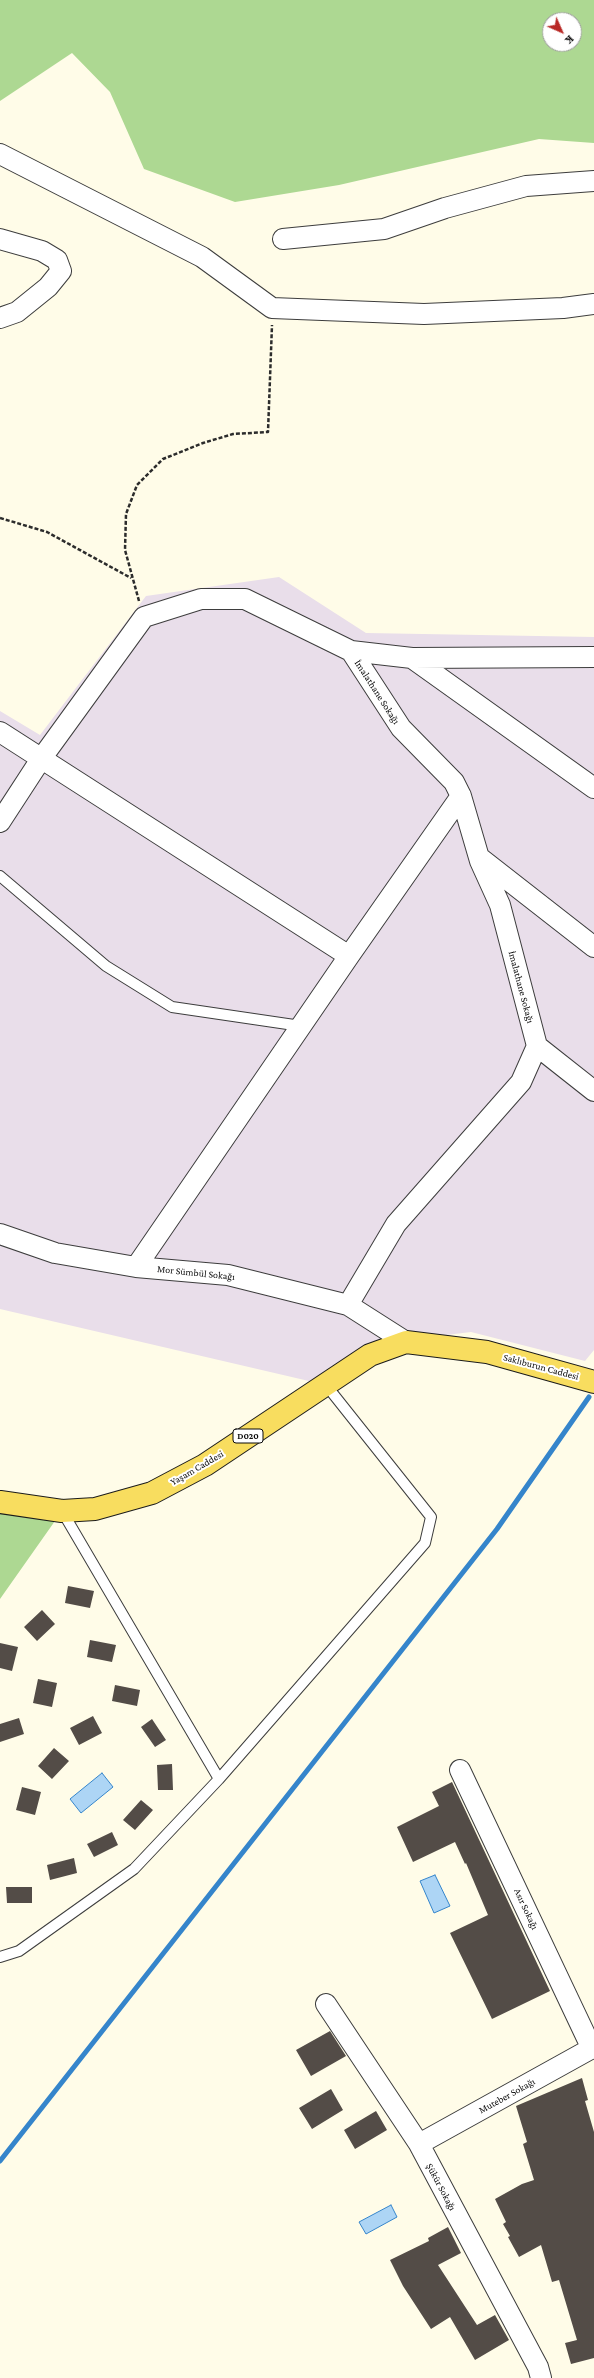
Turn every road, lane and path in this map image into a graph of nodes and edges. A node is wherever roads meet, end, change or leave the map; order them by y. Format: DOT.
graph roads {
  1 [pos="0,154"];
  2 [pos="594,181"];
  3 [pos="0,239"];
  4 [pos="283,240"];
  5 [pos="594,304"];
  6 [pos="272,308"];
  7 [pos="0,318"];
  8 [pos="0,518"];
  9 [pos="131,578"];
  10 [pos="144,617"];
  11 [pos="351,651"];
  12 [pos="594,657"];
  13 [pos="412,658"];
  14 [pos="0,732"];
  15 [pos="41,760"];
  16 [pos="594,788"];
  17 [pos="461,796"];
  18 [pos="0,822"];
  19 [pos="479,857"];
  20 [pos="0,876"];
  21 [pos="594,947"];
  22 [pos="349,956"];
  23 [pos="301,1026"];
  24 [pos="537,1046"];
  25 [pos="594,1091"];
  26 [pos="0,1234"];
  27 [pos="136,1267"];
  28 [pos="348,1306"];
  29 [pos="406,1342"];
  30 [pos="487,1352"];
  31 [pos="594,1382"];
  32 [pos="326,1384"];
  33 [pos="0,1502"];
  34 [pos="62,1511"];
  35 [pos="460,1770"];
  36 [pos="219,1779"];
  37 [pos="0,1957"];
  38 [pos="326,2004"];
  39 [pos="593,2048"];
  40 [pos="419,2144"];
  41 [pos="541,2378"];
  1 -- 6 [label="street"];
  2 -- 4 [label="street"];
  3 -- 7 [label="street"];
  5 -- 6 [label="street"];
  6 -- 9 [label="path"];
  8 -- 9 [label="path"];
  9 -- 10 [label="path"];
  10 -- 11 [label="street"];
  10 -- 15 [label="street"];
  11 -- 13 [label="street"];
  11 -- 17 [label="street, İmalathane Sokağı"];
  12 -- 13 [label="street"];
  13 -- 16 [label="street"];
  14 -- 15 [label="street"];
  15 -- 18 [label="street"];
  15 -- 22 [label="street"];
  17 -- 19 [label="street, İmalathane Sokağı"];
  17 -- 22 [label="street"];
  19 -- 21 [label="street"];
  19 -- 24 [label="street, İmalathane Sokağı"];
  20 -- 23 [label="lane"];
  22 -- 23 [label="street"];
  23 -- 27 [label="street"];
  24 -- 25 [label="street"];
  24 -- 28 [label="street"];
  26 -- 27 [label="street, Mor Sümbül Sokağı"];
  27 -- 28 [label="street, Mor Sümbül Sokağı"];
  28 -- 29 [label="street, Mor Sümbül Sokağı"];
  29 -- 30 [label="main road, Yaşam Caddesi / D020"];
  29 -- 32 [label="main road, Yaşam Caddesi / D020"];
  30 -- 31 [label="main road, Saklıburun Caddesi / D020"];
  32 -- 34 [label="main road, Yaşam Caddesi / D020"];
  32 -- 36 [label="lane"];
  33 -- 34 [label="main road, Yaşam Caddesi / D020"];
  34 -- 36 [label="lane"];
  35 -- 39 [label="street, Asır Sokağı"];
  36 -- 37 [label="lane"];
  38 -- 40 [label="street, Şükür Sokağı"];
  39 -- 40 [label="street, Muteber Sokağı"];
  40 -- 41 [label="street, Şükür Sokağı"];
}
